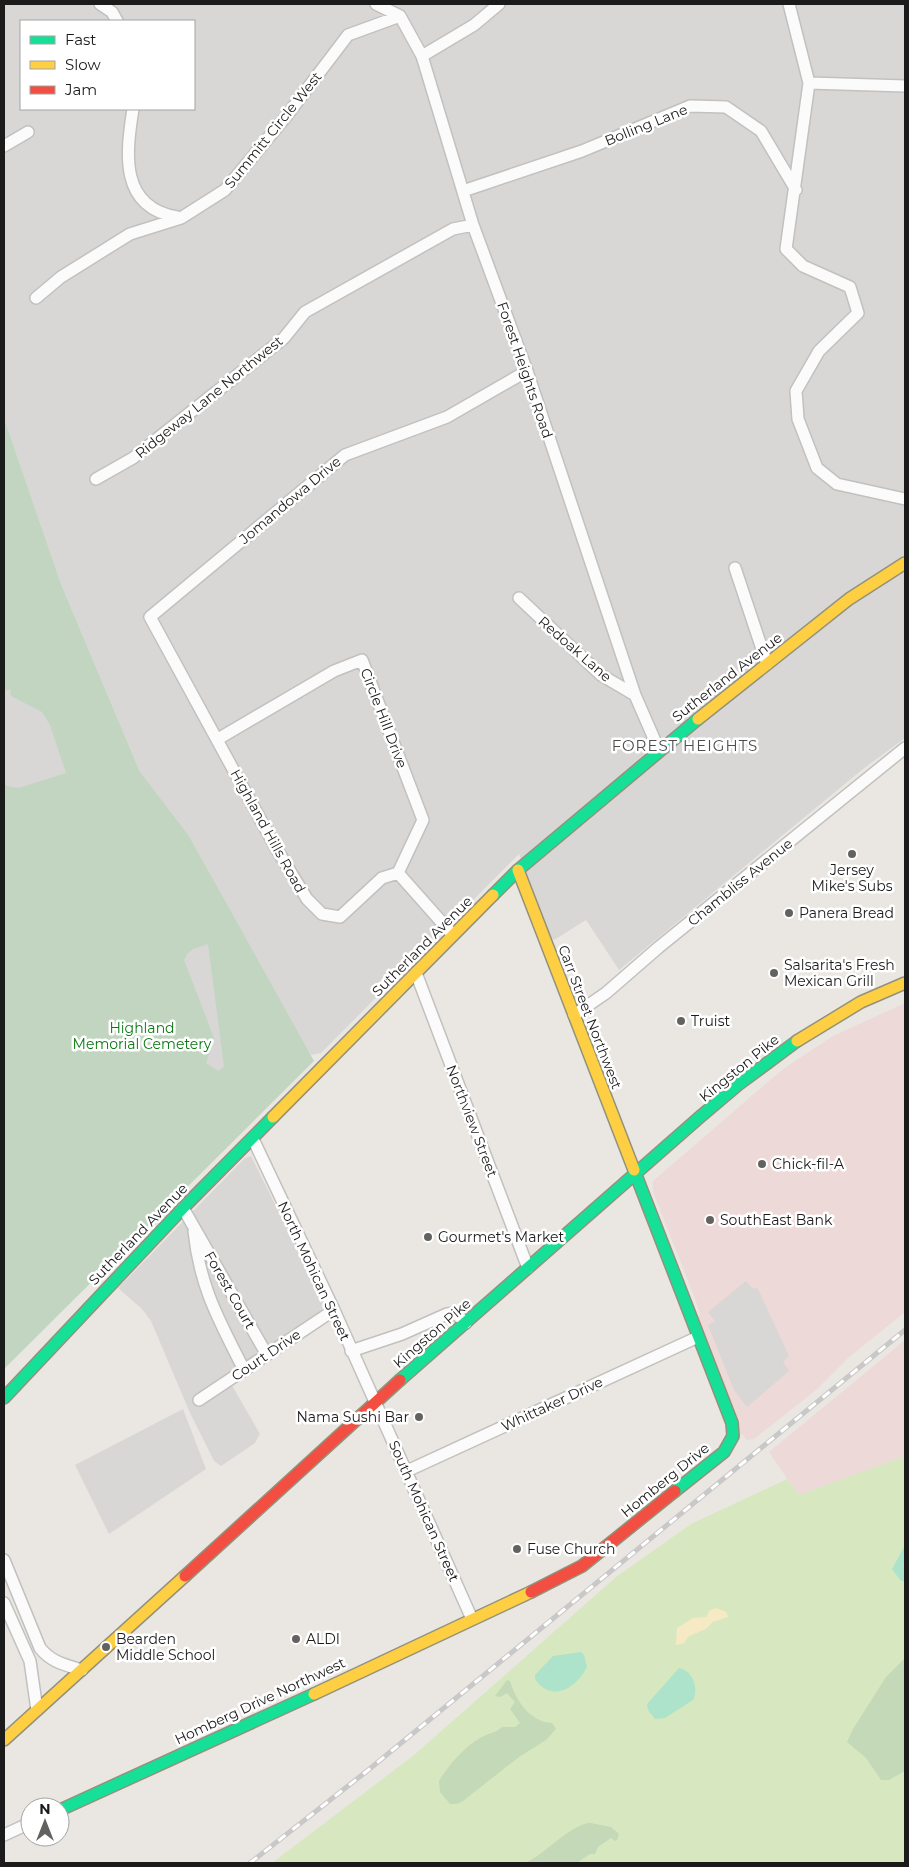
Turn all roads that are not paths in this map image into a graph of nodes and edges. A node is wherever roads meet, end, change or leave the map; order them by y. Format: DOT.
graph roads {
  1 [pos="100,4"];
  2 [pos="376,4"];
  3 [pos="499,4"];
  4 [pos="789,4"];
  5 [pos="400,16"];
  6 [pos="116,20"];
  7 [pos="422,56"];
  8 [pos="809,83"];
  9 [pos="905,86"];
  10 [pos="133,110"];
  11 [pos="28,132"];
  12 [pos="4,146"];
  13 [pos="796,190"];
  14 [pos="463,191"];
  15 [pos="181,218"];
  16 [pos="473,225"];
  17 [pos="36,298"];
  18 [pos="527,371"];
  19 [pos="96,479"];
  20 [pos="905,499"];
  21 [pos="905,563"];
  22 [pos="735,568"];
  23 [pos="519,598"];
  24 [pos="150,617"];
  25 [pos="767,664"];
  26 [pos="634,695"];
  27 [pos="218,739"];
  28 [pos="905,748"];
  29 [pos="659,750"];
  30 [pos="518,870"];
  31 [pos="398,873"];
  32 [pos="453,935"];
  33 [pos="416,973"];
  34 [pos="905,982"];
  35 [pos="574,1014"];
  36 [pos="253,1139"];
  37 [pos="636,1174"];
  38 [pos="183,1208"];
  39 [pos="194,1226"];
  40 [pos="528,1268"];
  41 [pos="334,1310"];
  42 [pos="466,1323"];
  43 [pos="698,1337"];
  44 [pos="351,1351"];
  45 [pos="267,1355"];
  46 [pos="244,1370"];
  47 [pos="4,1398"];
  48 [pos="198,1400"];
  49 [pos="375,1403"];
  50 [pos="406,1471"];
  51 [pos="4,1560"];
  52 [pos="4,1603"];
  53 [pos="472,1619"];
  54 [pos="82,1670"];
  55 [pos="37,1710"];
  56 [pos="4,1740"];
  57 [pos="70,1805"];
  58 [pos="20,1828"];
  59 [pos="4,1835"];
  1 -- 6 [label="street"];
  2 -- 5 [label="street"];
  3 -- 7 [label="street"];
  4 -- 8 [label="street"];
  5 -- 7 [label="street, Forest Heights Road"];
  5 -- 15 [label="street, Summitt Circle West"];
  7 -- 14 [label="street, Forest Heights Road"];
  8 -- 9 [label="street"];
  8 -- 13 [label="street"];
  10 -- 15 [label="street"];
  11 -- 12 [label="street"];
  13 -- 14 [label="street, Bolling Lane"];
  13 -- 20 [label="street"];
  14 -- 16 [label="street, Forest Heights Road"];
  15 -- 17 [label="street, Summitt Circle West"];
  16 -- 18 [label="street, Forest Heights Road"];
  16 -- 19 [label="street, Ridgeway Lane Northwest"];
  18 -- 24 [label="street, Jomandowa Drive"];
  18 -- 26 [label="street, Forest Heights Road"];
  21 -- 25 [label="street, Sutherland Avenue"];
  22 -- 25 [label="street"];
  23 -- 26 [label="street, Redoak Lane"];
  24 -- 27 [label="street, Highland Hills Road"];
  25 -- 29 [label="street, Sutherland Avenue"];
  26 -- 29 [label="street, Forest Heights Road"];
  27 -- 31 [label="street, Highland Hills Road"];
  27 -- 31 [label="street, Circle Hill Drive"];
  28 -- 35 [label="street, Chambliss Avenue"];
  29 -- 30 [label="street, Sutherland Avenue"];
  30 -- 32 [label="street, Sutherland Avenue"];
  30 -- 35 [label="street, Carr Street Northwest"];
  31 -- 32 [label="street"];
  32 -- 33 [label="street, Sutherland Avenue"];
  33 -- 36 [label="street, Sutherland Avenue"];
  33 -- 40 [label="street, Northview Street"];
  34 -- 37 [label="street, Kingston Pike"];
  35 -- 37 [label="street, Carr Street Northwest"];
  36 -- 38 [label="street, Sutherland Avenue"];
  36 -- 41 [label="street, North Mohican Street"];
  37 -- 40 [label="street, Kingston Pike"];
  37 -- 43 [label="street, Homberg Drive"];
  38 -- 39 [label="street, Forest Court"];
  38 -- 47 [label="street, Sutherland Avenue"];
  39 -- 45 [label="street, Forest Court"];
  39 -- 46 [label="street, Forest Court"];
  40 -- 42 [label="street, Kingston Pike"];
  41 -- 44 [label="street, North Mohican Street"];
  41 -- 45 [label="street, Court Drive"];
  42 -- 44 [label="street"];
  42 -- 49 [label="street, Kingston Pike"];
  43 -- 50 [label="street, Whittaker Drive"];
  43 -- 53 [label="street, Homberg Drive"];
  44 -- 49 [label="street, North Mohican Street"];
  45 -- 46 [label="street, Court Drive"];
  46 -- 48 [label="street, Court Drive"];
  49 -- 50 [label="street, South Mohican Street"];
  49 -- 54 [label="street, Kingston Pike"];
  50 -- 53 [label="street, South Mohican Street"];
  51 -- 54 [label="street"];
  52 -- 55 [label="street"];
  53 -- 57 [label="street, Homberg Drive Northwest"];
  54 -- 55 [label="street, Kingston Pike"];
  55 -- 56 [label="street, Kingston Pike"];
  58 -- 59 [label="street"];
}
